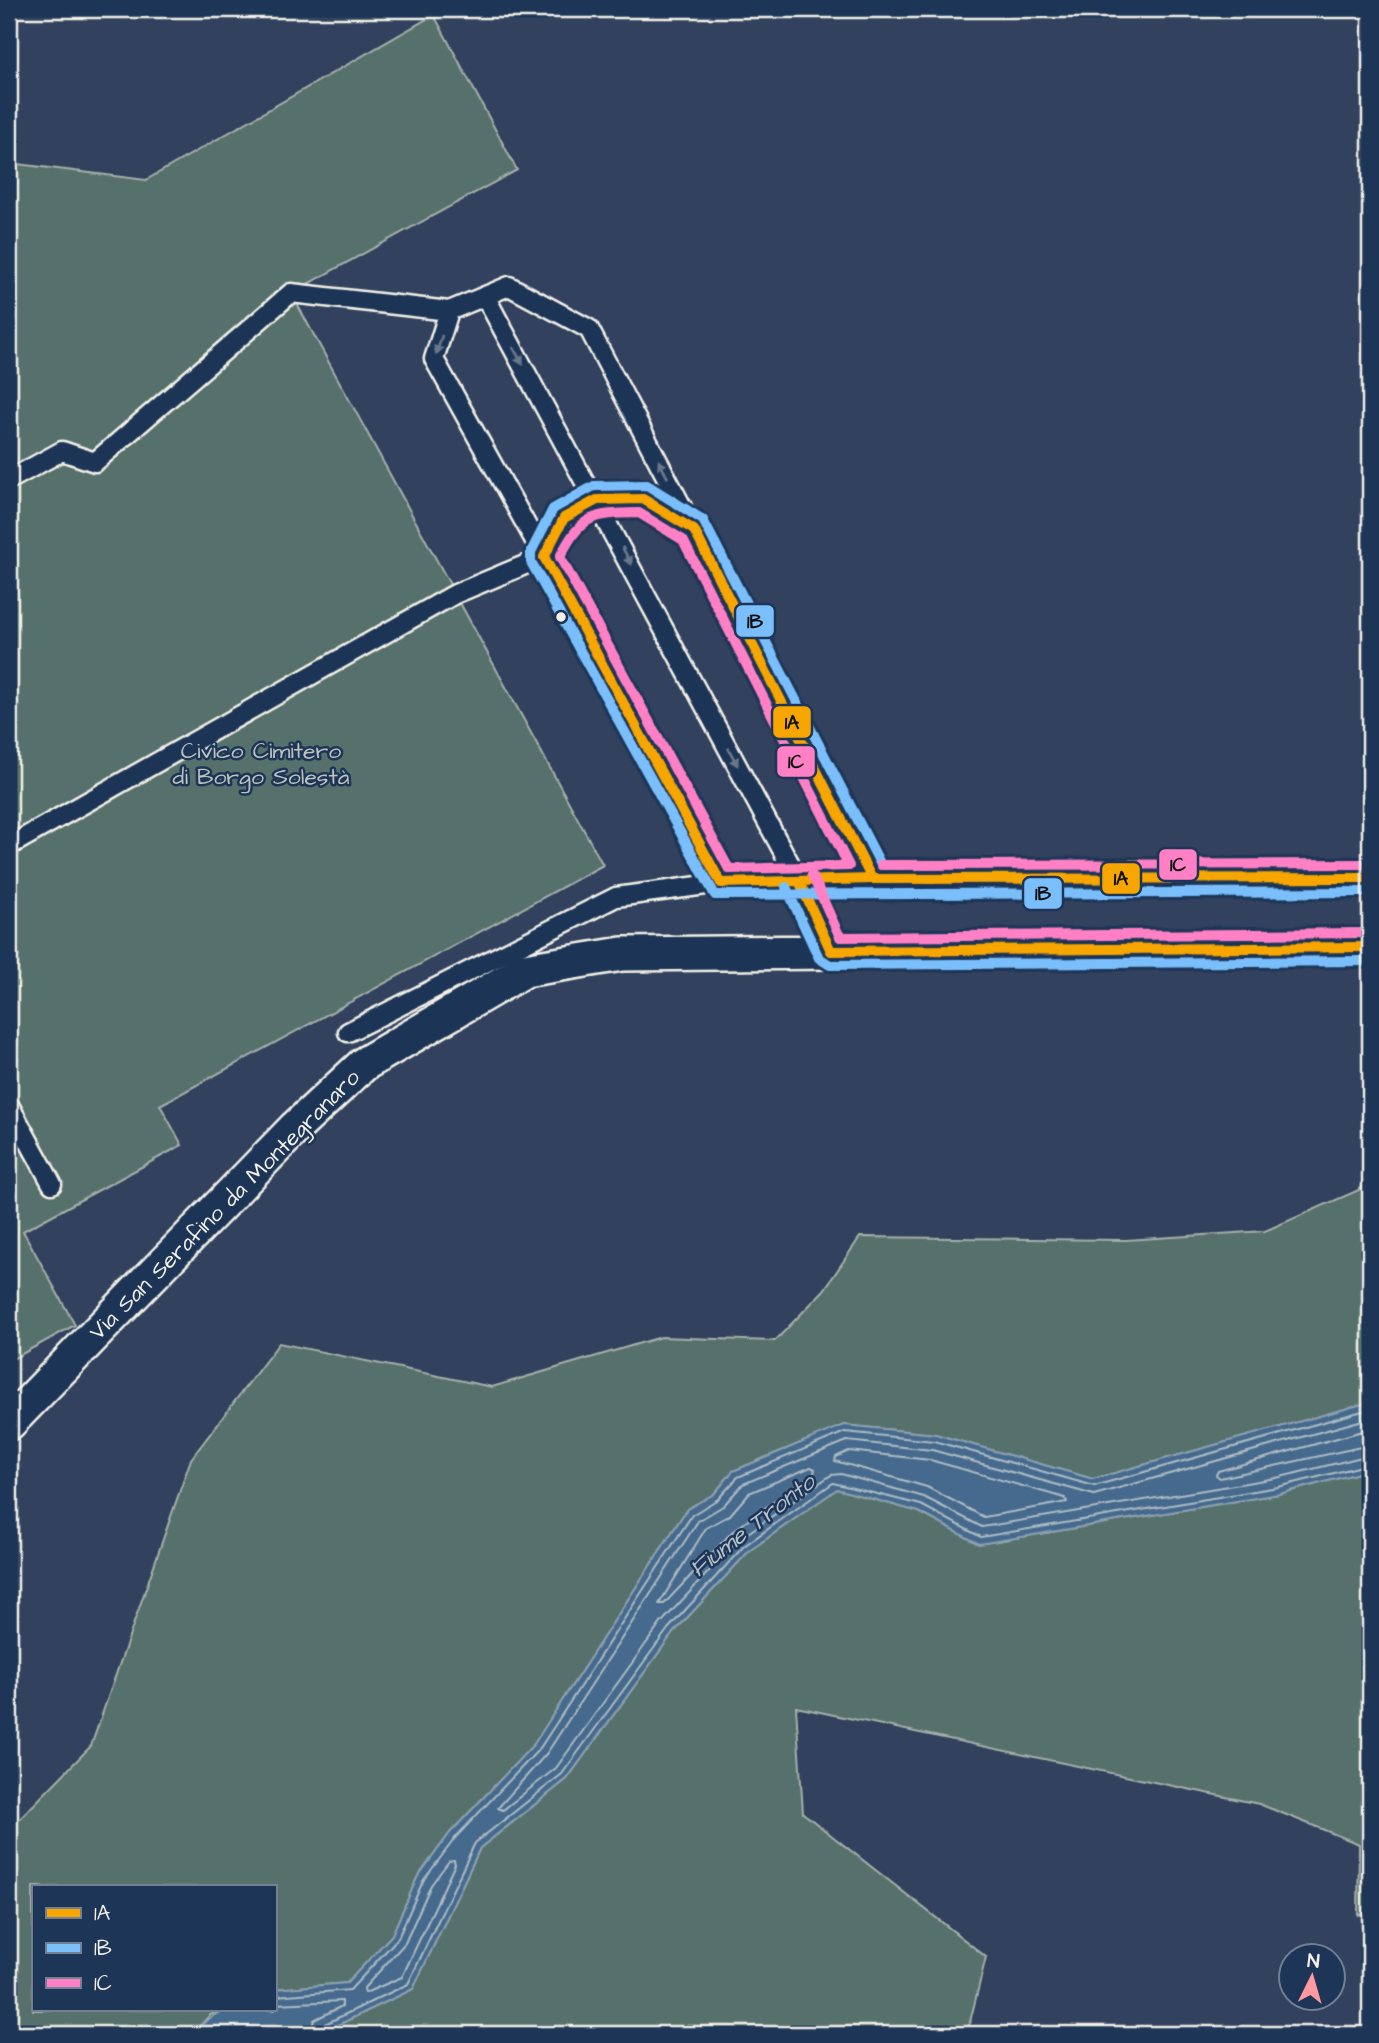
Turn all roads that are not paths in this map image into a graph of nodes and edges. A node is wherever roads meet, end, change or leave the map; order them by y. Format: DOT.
graph roads {
  1 [pos="485,296"];
  2 [pos="449,311"];
  3 [pos="9,480"];
  4 [pos="597,500"];
  5 [pos="694,530"];
  6 [pos="544,557"];
  7 [pos="9,846"];
  8 [pos="1370,878"];
  9 [pos="872,879"];
  10 [pos="799,881"];
  11 [pos="721,883"];
  12 [pos="1370,947"];
  13 [pos="831,951"];
  14 [pos="348,1032"];
  15 [pos="9,1105"];
  16 [pos="52,1184"];
  17 [pos="9,1423"];
  1 -- 2 [label="lane"];
  1 -- 4 [label="lane, one-way"];
  5 -- 1 [label="lane, one-way"];
  2 -- 3 [label="lane"];
  2 -- 6 [label="lane, one-way"];
  4 -- 5 [label="lane"];
  4 -- 6 [label="lane"];
  4 -- 10 [label="lane, one-way"];
  5 -- 9 [label="lane"];
  6 -- 7 [label="lane"];
  6 -- 11 [label="lane"];
  8 -- 9 [label="street"];
  9 -- 10 [label="street"];
  10 -- 11 [label="lane"];
  10 -- 13 [label="street"];
  11 -- 14 [label="lane"];
  12 -- 13 [label="street, Via San Serafino da Montegranaro"];
  13 -- 17 [label="street, Via San Serafino da Montegranaro"];
  15 -- 16 [label="lane"];
}
